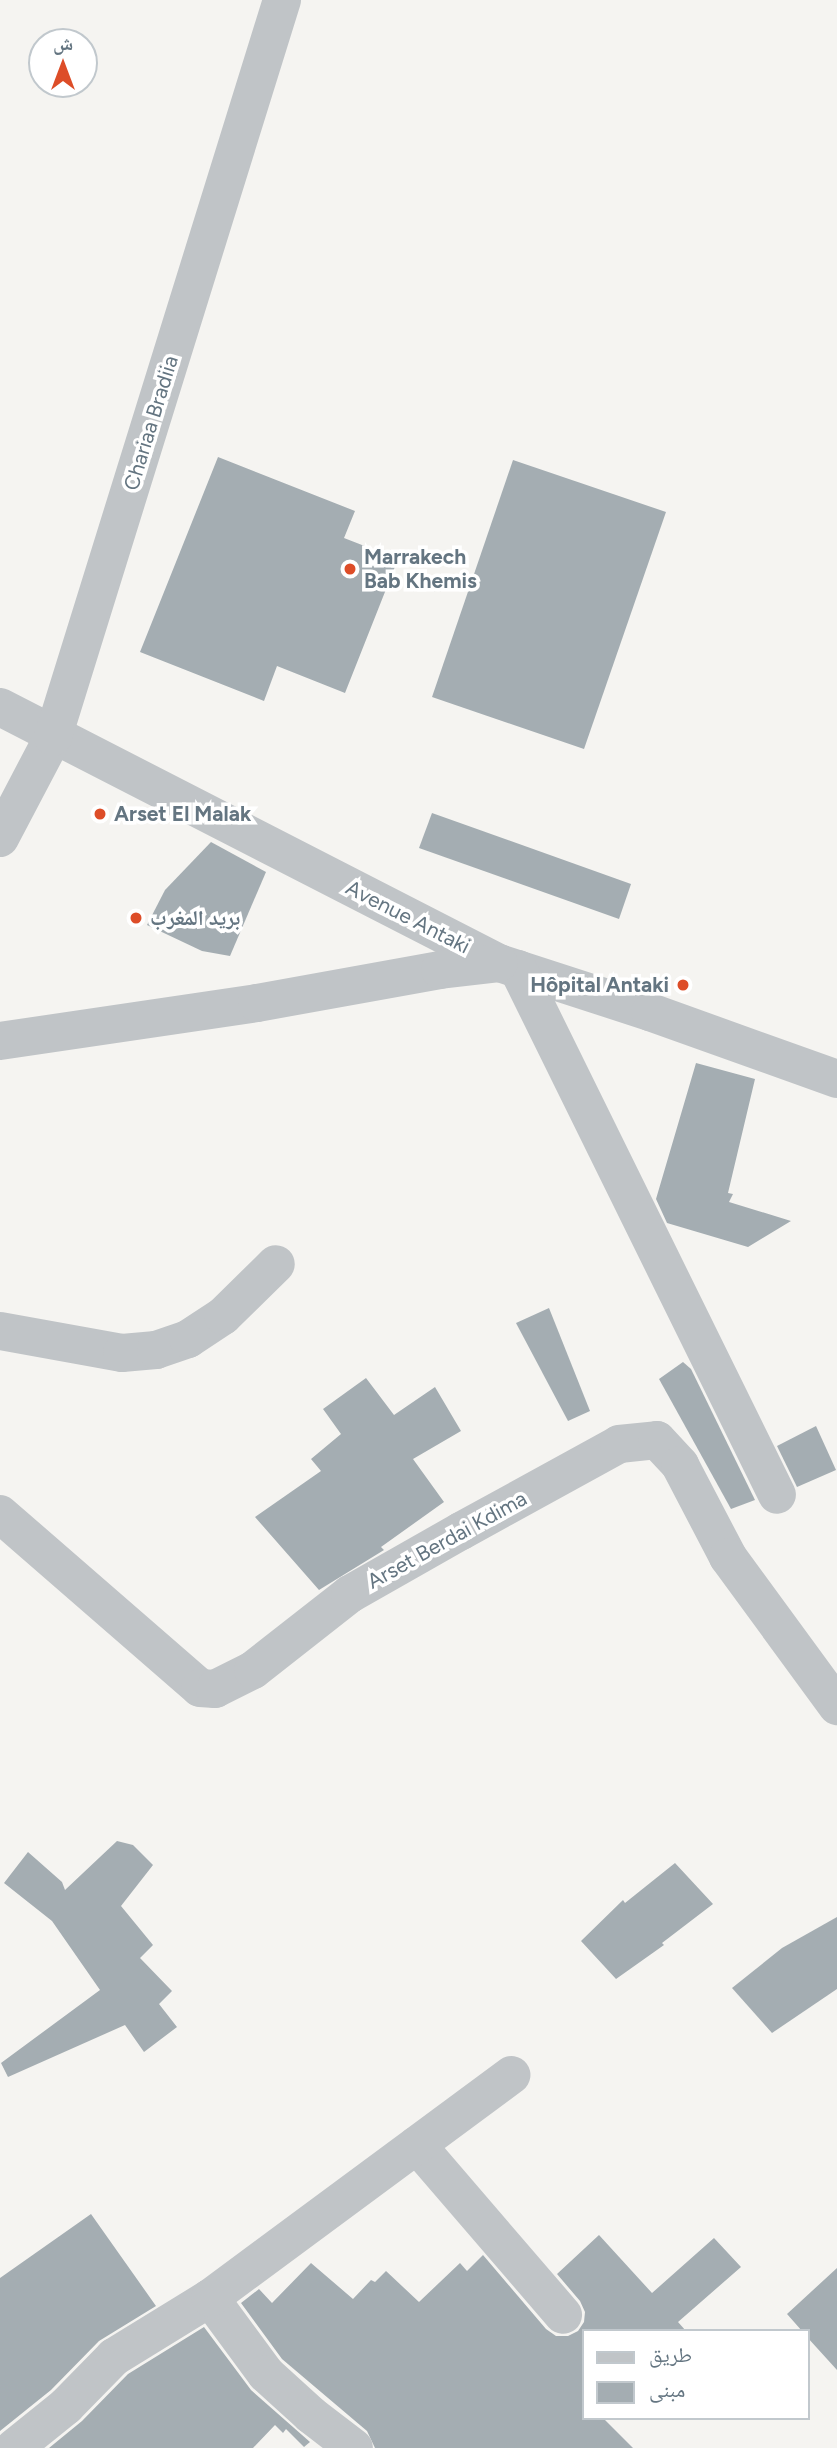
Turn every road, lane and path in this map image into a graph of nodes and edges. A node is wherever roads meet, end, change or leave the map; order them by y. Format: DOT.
graph roads {
  1 [pos="282,0"];
  2 [pos="0,707"];
  3 [pos="53,737"];
  4 [pos="0,838"];
  5 [pos="509,966"];
  6 [pos="0,1041"];
  7 [pos="837,1079"];
  8 [pos="276,1264"];
  9 [pos="0,1331"];
  10 [pos="777,1495"];
  11 [pos="0,1514"];
  12 [pos="837,1706"];
  13 [pos="511,2075"];
  14 [pos="417,2145"];
  15 [pos="210,2298"];
  16 [pos="563,2315"];
  17 [pos="14,2448"];
  18 [pos="354,2448"];
  1 -- 3 [label="street, Chariaa Bradiia"];
  2 -- 3 [label="street, Avenue Antaki"];
  3 -- 4 [label="street, Chariaa Bradiia"];
  3 -- 5 [label="street, Avenue Antaki"];
  5 -- 6 [label="street"];
  5 -- 7 [label="street, Avenue Antaki"];
  5 -- 10 [label="street"];
  8 -- 9 [label="street"];
  11 -- 12 [label="street, Arset Berdai Kdima"];
  13 -- 14 [label="street"];
  14 -- 15 [label="street"];
  14 -- 16 [label="street"];
  15 -- 17 [label="street"];
  15 -- 18 [label="street"];
}
